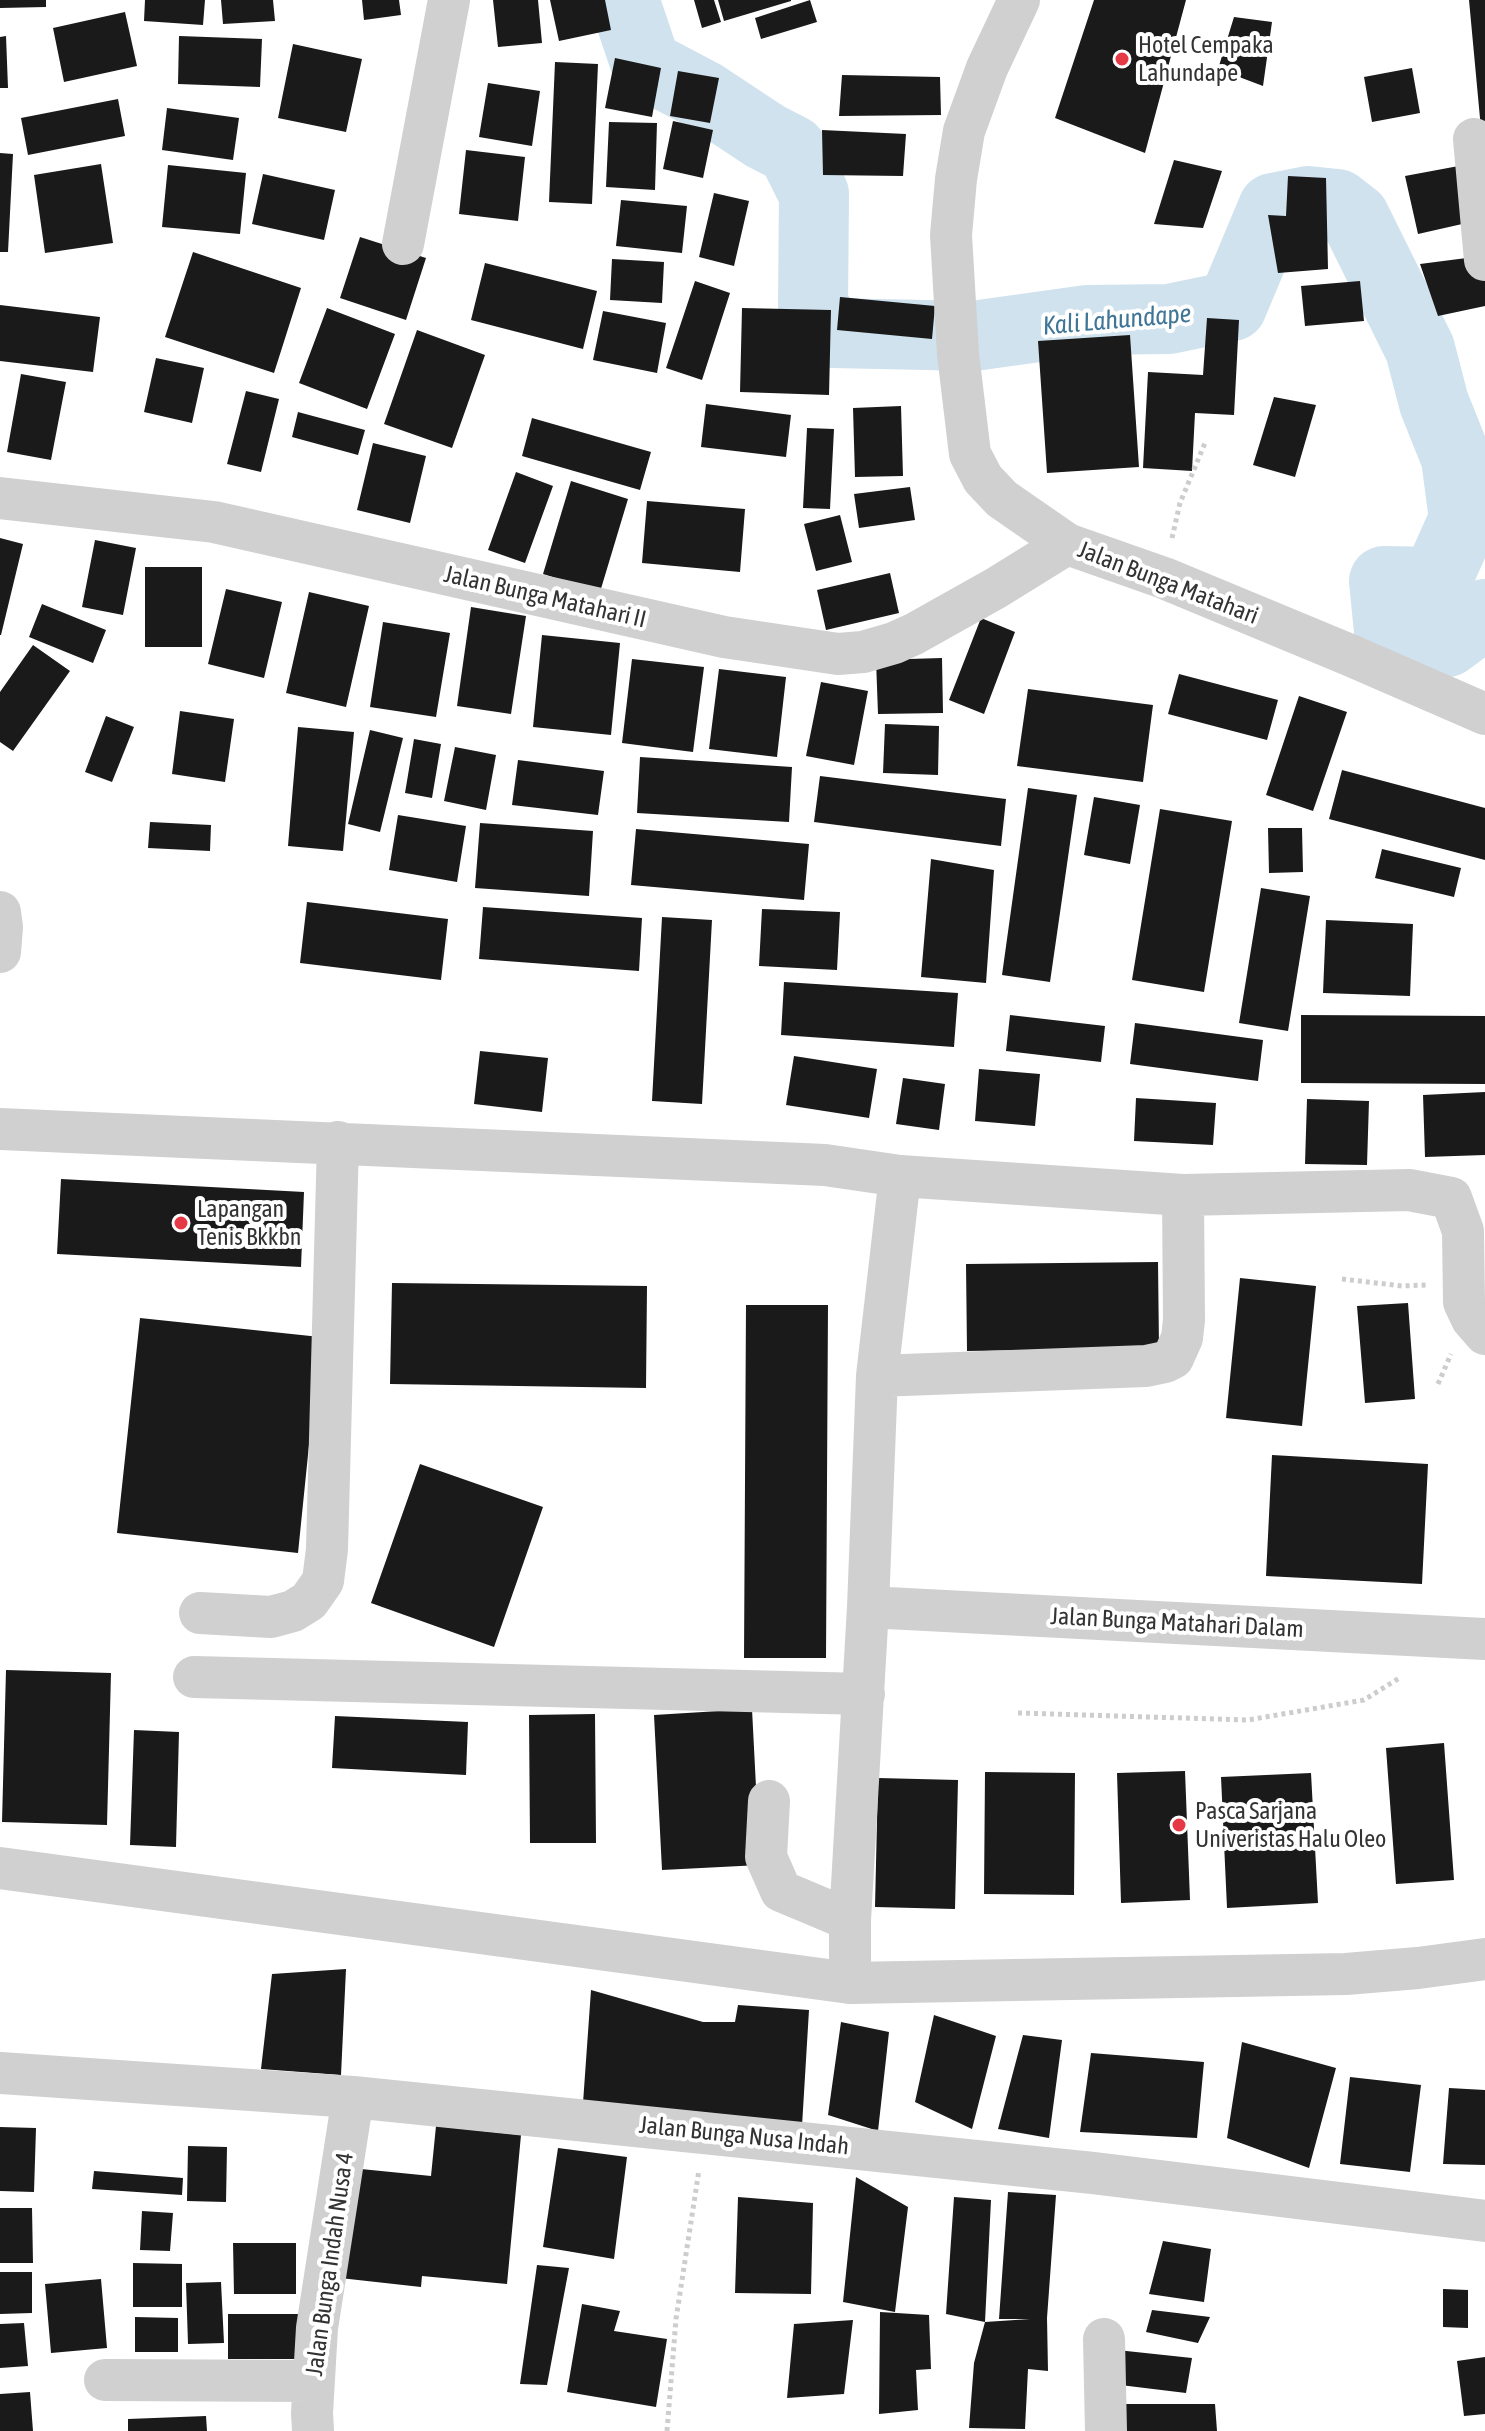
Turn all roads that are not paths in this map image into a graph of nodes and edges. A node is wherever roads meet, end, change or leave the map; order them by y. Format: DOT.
graph roads {
  1 [pos="449,0"];
  2 [pos="1019,0"];
  3 [pos="1474,139"];
  4 [pos="403,244"];
  5 [pos="1485,260"];
  6 [pos="0,498"];
  7 [pos="1067,544"];
  8 [pos="1485,714"];
  9 [pos="0,912"];
  10 [pos="0,952"];
  11 [pos="0,1129"];
  12 [pos="338,1142"];
  13 [pos="900,1176"];
  14 [pos="1183,1195"];
  15 [pos="1485,1334"];
  16 [pos="877,1376"];
  17 [pos="868,1607"];
  18 [pos="200,1613"];
  19 [pos="1474,1638"];
  20 [pos="194,1677"];
  21 [pos="864,1694"];
  22 [pos="769,1801"];
  23 [pos="0,1868"];
  24 [pos="850,1920"];
  25 [pos="1485,1959"];
  26 [pos="850,1983"];
  27 [pos="0,2073"];
  28 [pos="353,2097"];
  29 [pos="1485,2221"];
  30 [pos="1104,2339"];
  31 [pos="105,2380"];
  32 [pos="314,2381"];
  33 [pos="313,2431"];
  34 [pos="1106,2431"];
  1 -- 4 [label="street"];
  2 -- 7 [label="street, Jalan Bunga Matahari"];
  3 -- 5 [label="street"];
  6 -- 7 [label="street, Jalan Bunga Matahari II"];
  7 -- 8 [label="street, Jalan Bunga Matahari"];
  9 -- 10 [label="street"];
  11 -- 12 [label="street"];
  12 -- 13 [label="street"];
  12 -- 18 [label="street"];
  13 -- 14 [label="street"];
  13 -- 16 [label="street"];
  14 -- 15 [label="street"];
  14 -- 16 [label="street"];
  16 -- 17 [label="street"];
  17 -- 19 [label="street, Jalan Bunga Matahari Dalam"];
  17 -- 21 [label="street"];
  20 -- 21 [label="street"];
  21 -- 24 [label="street"];
  22 -- 24 [label="street"];
  23 -- 26 [label="street"];
  24 -- 26 [label="street"];
  25 -- 26 [label="street"];
  27 -- 28 [label="street, Jalan Bunga Nusa Indah"];
  28 -- 29 [label="street, Jalan Bunga Nusa Indah"];
  28 -- 32 [label="street, Jalan Bunga Indah Nusa 4"];
  30 -- 34 [label="street"];
  31 -- 32 [label="street"];
  32 -- 33 [label="street, Jalan Bunga Indah Nusa 4"];
}
